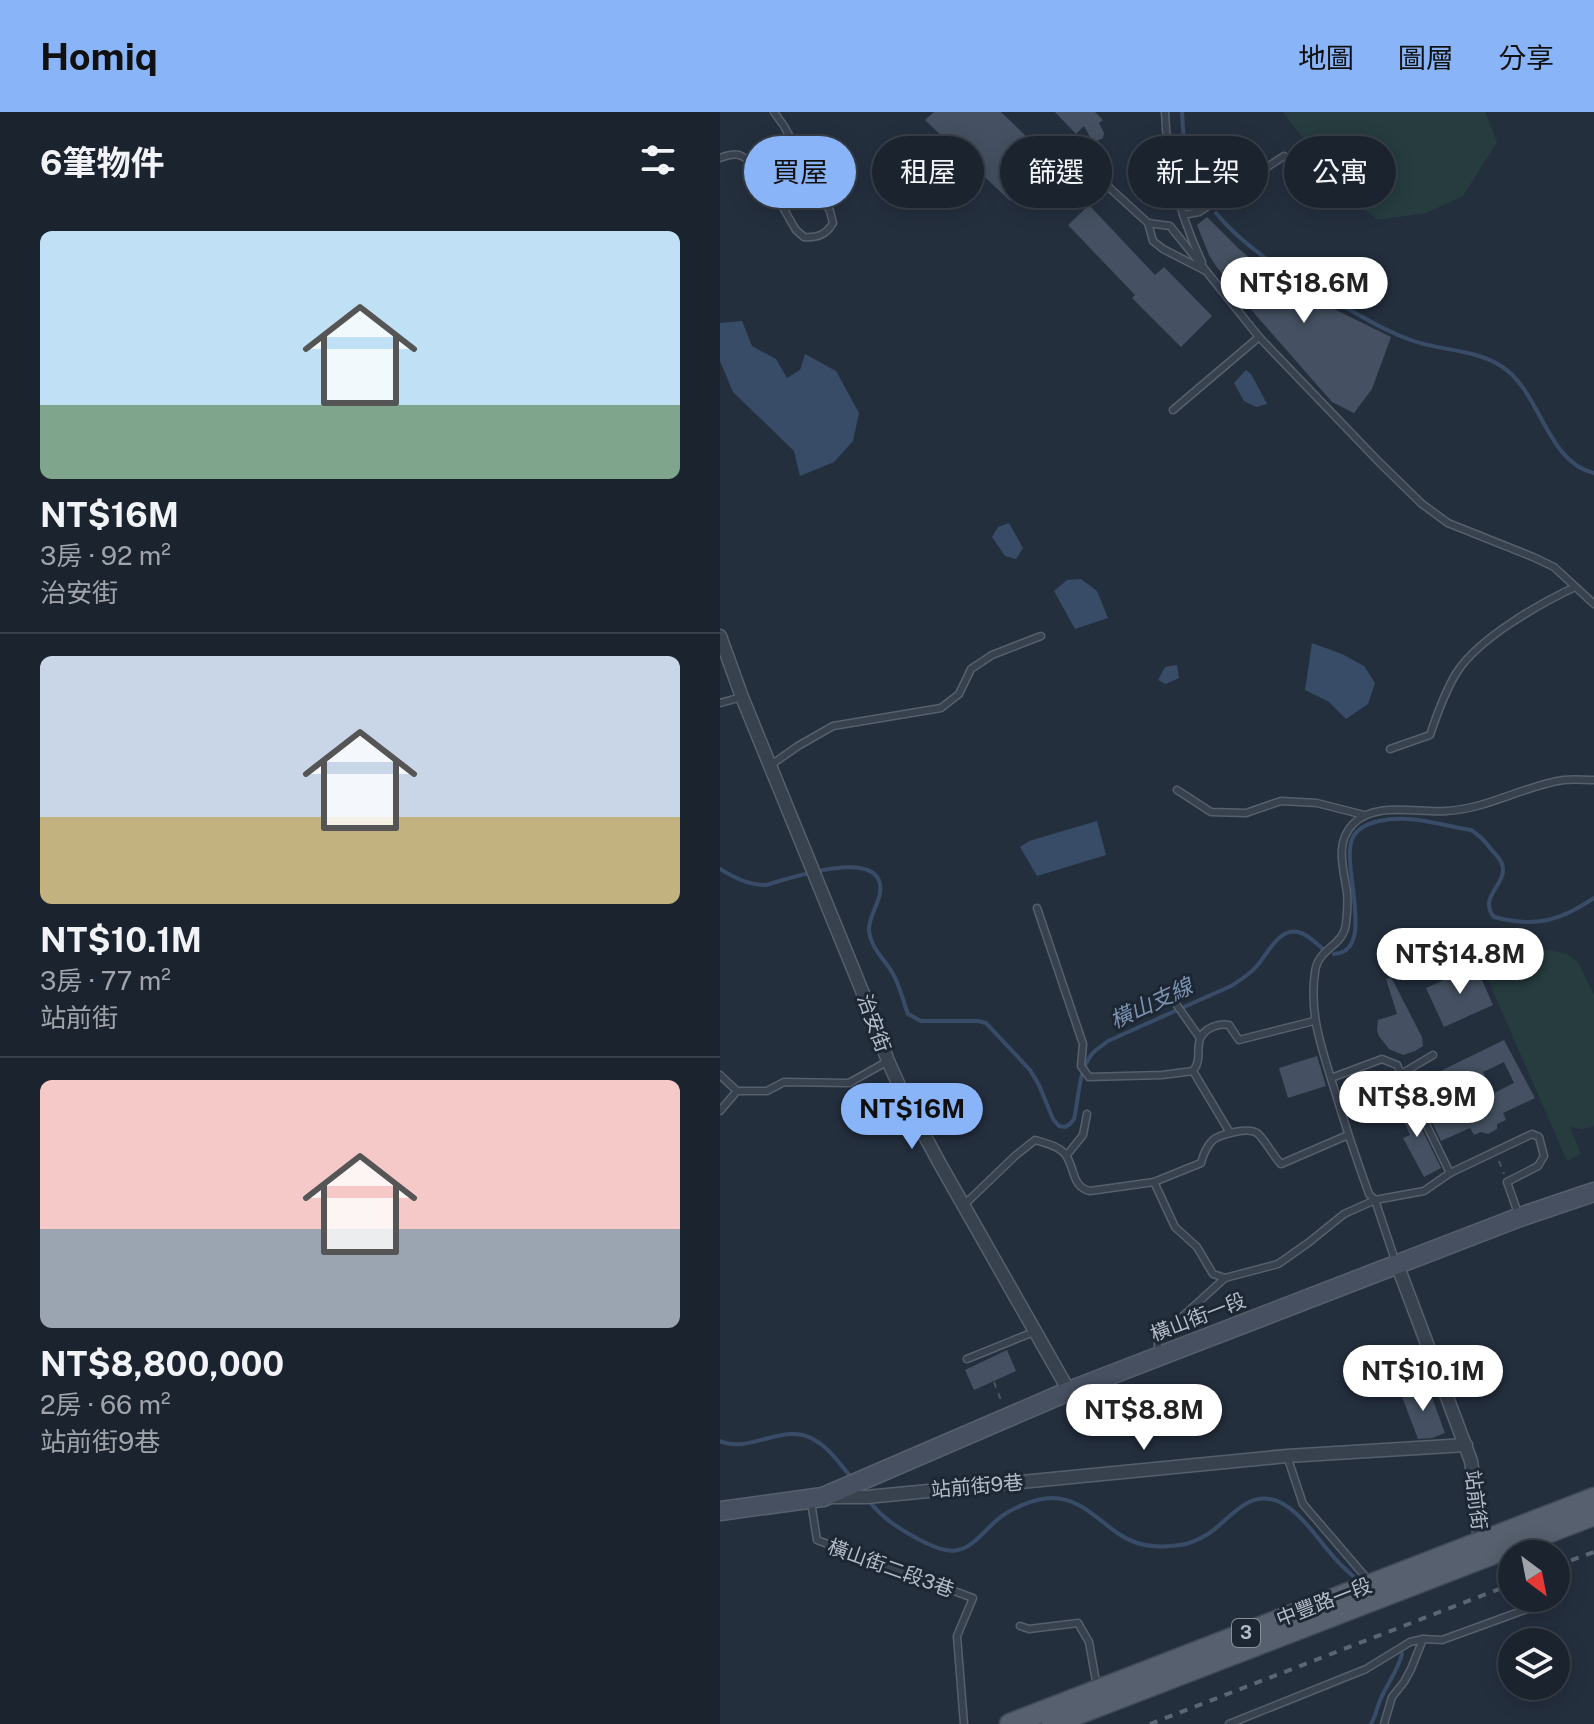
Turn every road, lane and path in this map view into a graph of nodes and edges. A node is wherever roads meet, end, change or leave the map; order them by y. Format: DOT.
graph roads {
  1 [pos="774,112"];
  2 [pos="1165,112"];
  3 [pos="1284,156"];
  4 [pos="720,158"];
  5 [pos="1112,190"];
  6 [pos="1183,215"];
  7 [pos="1148,223"];
  8 [pos="1207,272"];
  9 [pos="1259,337"];
  10 [pos="1173,410"];
  11 [pos="1575,587"];
  12 [pos="1594,604"];
  13 [pos="720,636"];
  14 [pos="1041,636"];
  15 [pos="742,697"];
  16 [pos="720,703"];
  17 [pos="1390,749"];
  18 [pos="771,765"];
  19 [pos="1594,780"];
  20 [pos="1177,790"];
  21 [pos="1364,815"];
  22 [pos="1037,908"];
  23 [pos="1176,1004"];
  24 [pos="1314,1021"];
  25 [pos="1200,1038"];
  26 [pos="1433,1055"];
  27 [pos="888,1061"];
  28 [pos="1193,1071"];
  29 [pos="1401,1074"];
  30 [pos="720,1075"];
  31 [pos="1331,1078"];
  32 [pos="737,1091"];
  33 [pos="720,1111"];
  34 [pos="1087,1114"];
  35 [pos="1230,1133"];
  36 [pos="1348,1135"];
  37 [pos="1495,1151"];
  38 [pos="1067,1155"];
  39 [pos="1450,1173"];
  40 [pos="1154,1182"];
  41 [pos="1507,1182"];
  42 [pos="1594,1192"];
  43 [pos="1375,1200"];
  44 [pos="964,1205"];
  45 [pos="1520,1217"];
  46 [pos="1397,1264"];
  47 [pos="1225,1278"];
  48 [pos="1036,1331"];
  49 [pos="1158,1356"];
  50 [pos="967,1359"];
  51 [pos="994,1382"];
  52 [pos="1069,1391"];
  53 [pos="1008,1416"];
  54 [pos="1466,1445"];
  55 [pos="1287,1456"];
  56 [pos="817,1498"];
  57 [pos="1594,1498"];
  58 [pos="720,1511"];
  59 [pos="1594,1515"];
  60 [pos="1484,1549"];
  61 [pos="1372,1583"];
  62 [pos="1519,1612"];
  63 [pos="1020,1626"];
  64 [pos="1423,1639"];
  65 [pos="1098,1690"];
  66 [pos="1022,1722"];
  67 [pos="964,1724"];
  68 [pos="1052,1724"];
  69 [pos="1229,1724"];
  70 [pos="1384,1724"];
  1 -- 4 [label="lane"];
  2 -- 6 [label="lane"];
  3 -- 6 [label="lane"];
  5 -- 7 [label="lane"];
  6 -- 8 [label="lane"];
  7 -- 8 [label="lane"];
  7 -- 8 [label="lane"];
  8 -- 9 [label="lane"];
  9 -- 10 [label="lane"];
  9 -- 11 [label="lane"];
  11 -- 12 [label="lane"];
  11 -- 17 [label="lane"];
  13 -- 15 [label="street, 治安街"];
  14 -- 18 [label="lane"];
  15 -- 16 [label="lane"];
  15 -- 18 [label="street, 治安街"];
  18 -- 27 [label="street, 治安街"];
  19 -- 21 [label="lane"];
  20 -- 21 [label="lane"];
  21 -- 24 [label="lane"];
  22 -- 28 [label="lane"];
  23 -- 25 [label="lane"];
  24 -- 25 [label="lane"];
  24 -- 31 [label="lane"];
  25 -- 28 [label="lane"];
  26 -- 29 [label="lane"];
  27 -- 32 [label="lane"];
  27 -- 44 [label="street, 治安街"];
  28 -- 35 [label="lane"];
  29 -- 31 [label="lane"];
  29 -- 39 [label="lane"];
  30 -- 32 [label="lane"];
  31 -- 36 [label="lane"];
  32 -- 33 [label="lane"];
  34 -- 38 [label="lane"];
  35 -- 36 [label="lane"];
  35 -- 40 [label="lane"];
  36 -- 43 [label="lane"];
  37 -- 39 [label="lane"];
  37 -- 41 [label="path"];
  37 -- 41 [label="lane"];
  38 -- 40 [label="lane"];
  38 -- 44 [label="lane"];
  39 -- 43 [label="lane"];
  40 -- 47 [label="lane"];
  41 -- 45 [label="lane"];
  42 -- 45 [label="street, 橫山街一段"];
  43 -- 46 [label="lane"];
  43 -- 47 [label="lane"];
  44 -- 48 [label="street, 治安街"];
  45 -- 46 [label="street, 橫山街一段"];
  46 -- 49 [label="street, 橫山街一段"];
  46 -- 54 [label="street, 站前街"];
  47 -- 49 [label="lane"];
  48 -- 50 [label="lane"];
  48 -- 52 [label="street, 治安街"];
  49 -- 52 [label="street, 橫山街一段"];
  51 -- 53 [label="path"];
  52 -- 53 [label="street, 橫山街一段"];
  53 -- 56 [label="street, 橫山街一段"];
  54 -- 55 [label="street, 站前街9巷"];
  54 -- 60 [label="street, 站前街"];
  55 -- 56 [label="street, 站前街9巷"];
  55 -- 61 [label="lane"];
  56 -- 58 [label="street, 橫山街一段"];
  56 -- 67 [label="lane, 橫山街二段3巷"];
  57 -- 60 [label="main road, 中豐路一段 / 3"];
  59 -- 60 [label="main road, 中豐路一段 / 3"];
  60 -- 61 [label="main road, 中豐路一段 / 3"];
  60 -- 68 [label="main road, 中豐路一段 / 3"];
  61 -- 65 [label="main road, 中豐路一段 / 3"];
  62 -- 64 [label="lane"];
  63 -- 65 [label="lane"];
  64 -- 69 [label="lane"];
  64 -- 70 [label="lane"];
  65 -- 66 [label="main road, 中豐路一段 / 3"];
}
